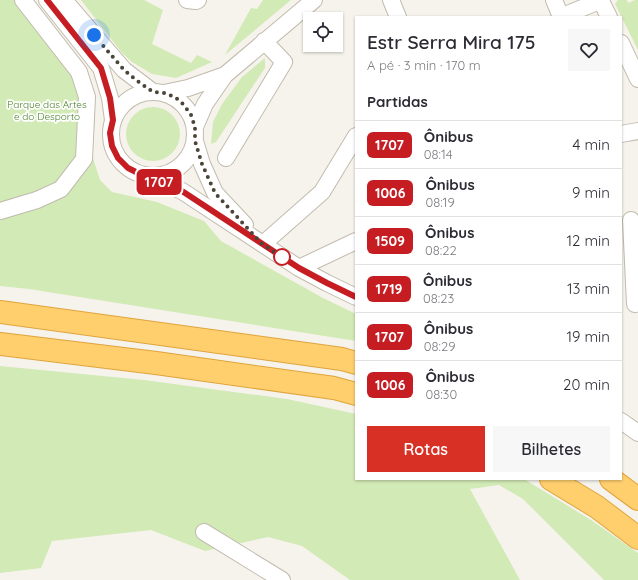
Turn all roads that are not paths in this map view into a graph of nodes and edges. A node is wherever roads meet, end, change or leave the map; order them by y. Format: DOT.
graph roads {
  1 [pos="23,0"];
  2 [pos="47,0"];
  3 [pos="64,0"];
  4 [pos="187,0"];
  5 [pos="198,0"];
  6 [pos="314,0"];
  7 [pos="391,0"];
  8 [pos="554,0"];
  9 [pos="602,0"];
  10 [pos="398,16"];
  11 [pos="561,16"];
  12 [pos="563,16"];
  13 [pos="609,16"];
  14 [pos="264,41"];
  15 [pos="622,45"];
  16 [pos="225,75"];
  17 [pos="638,79"];
  18 [pos="158,92"];
  19 [pos="113,120"];
  20 [pos="638,131"];
  21 [pos="195,134"];
  22 [pos="622,134"];
  23 [pos="355,138"];
  24 [pos="226,158"];
  25 [pos="140,174"];
  26 [pos="0,211"];
  27 [pos="630,220"];
  28 [pos="355,241"];
  29 [pos="262,244"];
  30 [pos="299,268"];
  31 [pos="355,296"];
  32 [pos="635,304"];
  33 [pos="0,312"];
  34 [pos="0,344"];
  35 [pos="355,363"];
  36 [pos="355,394"];
  37 [pos="622,422"];
  38 [pos="638,433"];
  39 [pos="553,480"];
  40 [pos="612,480"];
  41 [pos="638,499"];
  42 [pos="204,532"];
  43 [pos="638,538"];
  44 [pos="272,578"];
  1 -- 26 [label="street"];
  2 -- 19 [label="street"];
  3 -- 18 [label="street"];
  4 -- 5 [label="street"];
  6 -- 14 [label="street"];
  7 -- 10 [label="street"];
  8 -- 11 [label="street"];
  9 -- 12 [label="street"];
  9 -- 13 [label="street"];
  14 -- 16 [label="street"];
  14 -- 24 [label="street"];
  15 -- 17 [label="street"];
  16 -- 18 [label="street"];
  16 -- 21 [label="street"];
  18 -- 19 [label="street"];
  18 -- 21 [label="street"];
  19 -- 25 [label="street"];
  20 -- 22 [label="street"];
  21 -- 25 [label="street"];
  21 -- 29 [label="street"];
  23 -- 29 [label="street"];
  25 -- 29 [label="street"];
  27 -- 32 [label="street"];
  28 -- 30 [label="street"];
  29 -- 30 [label="street"];
  30 -- 31 [label="street"];
  33 -- 35 [label="highway"];
  34 -- 36 [label="highway"];
  37 -- 38 [label="street"];
  39 -- 43 [label="highway"];
  40 -- 41 [label="highway"];
  42 -- 44 [label="street"];
}
